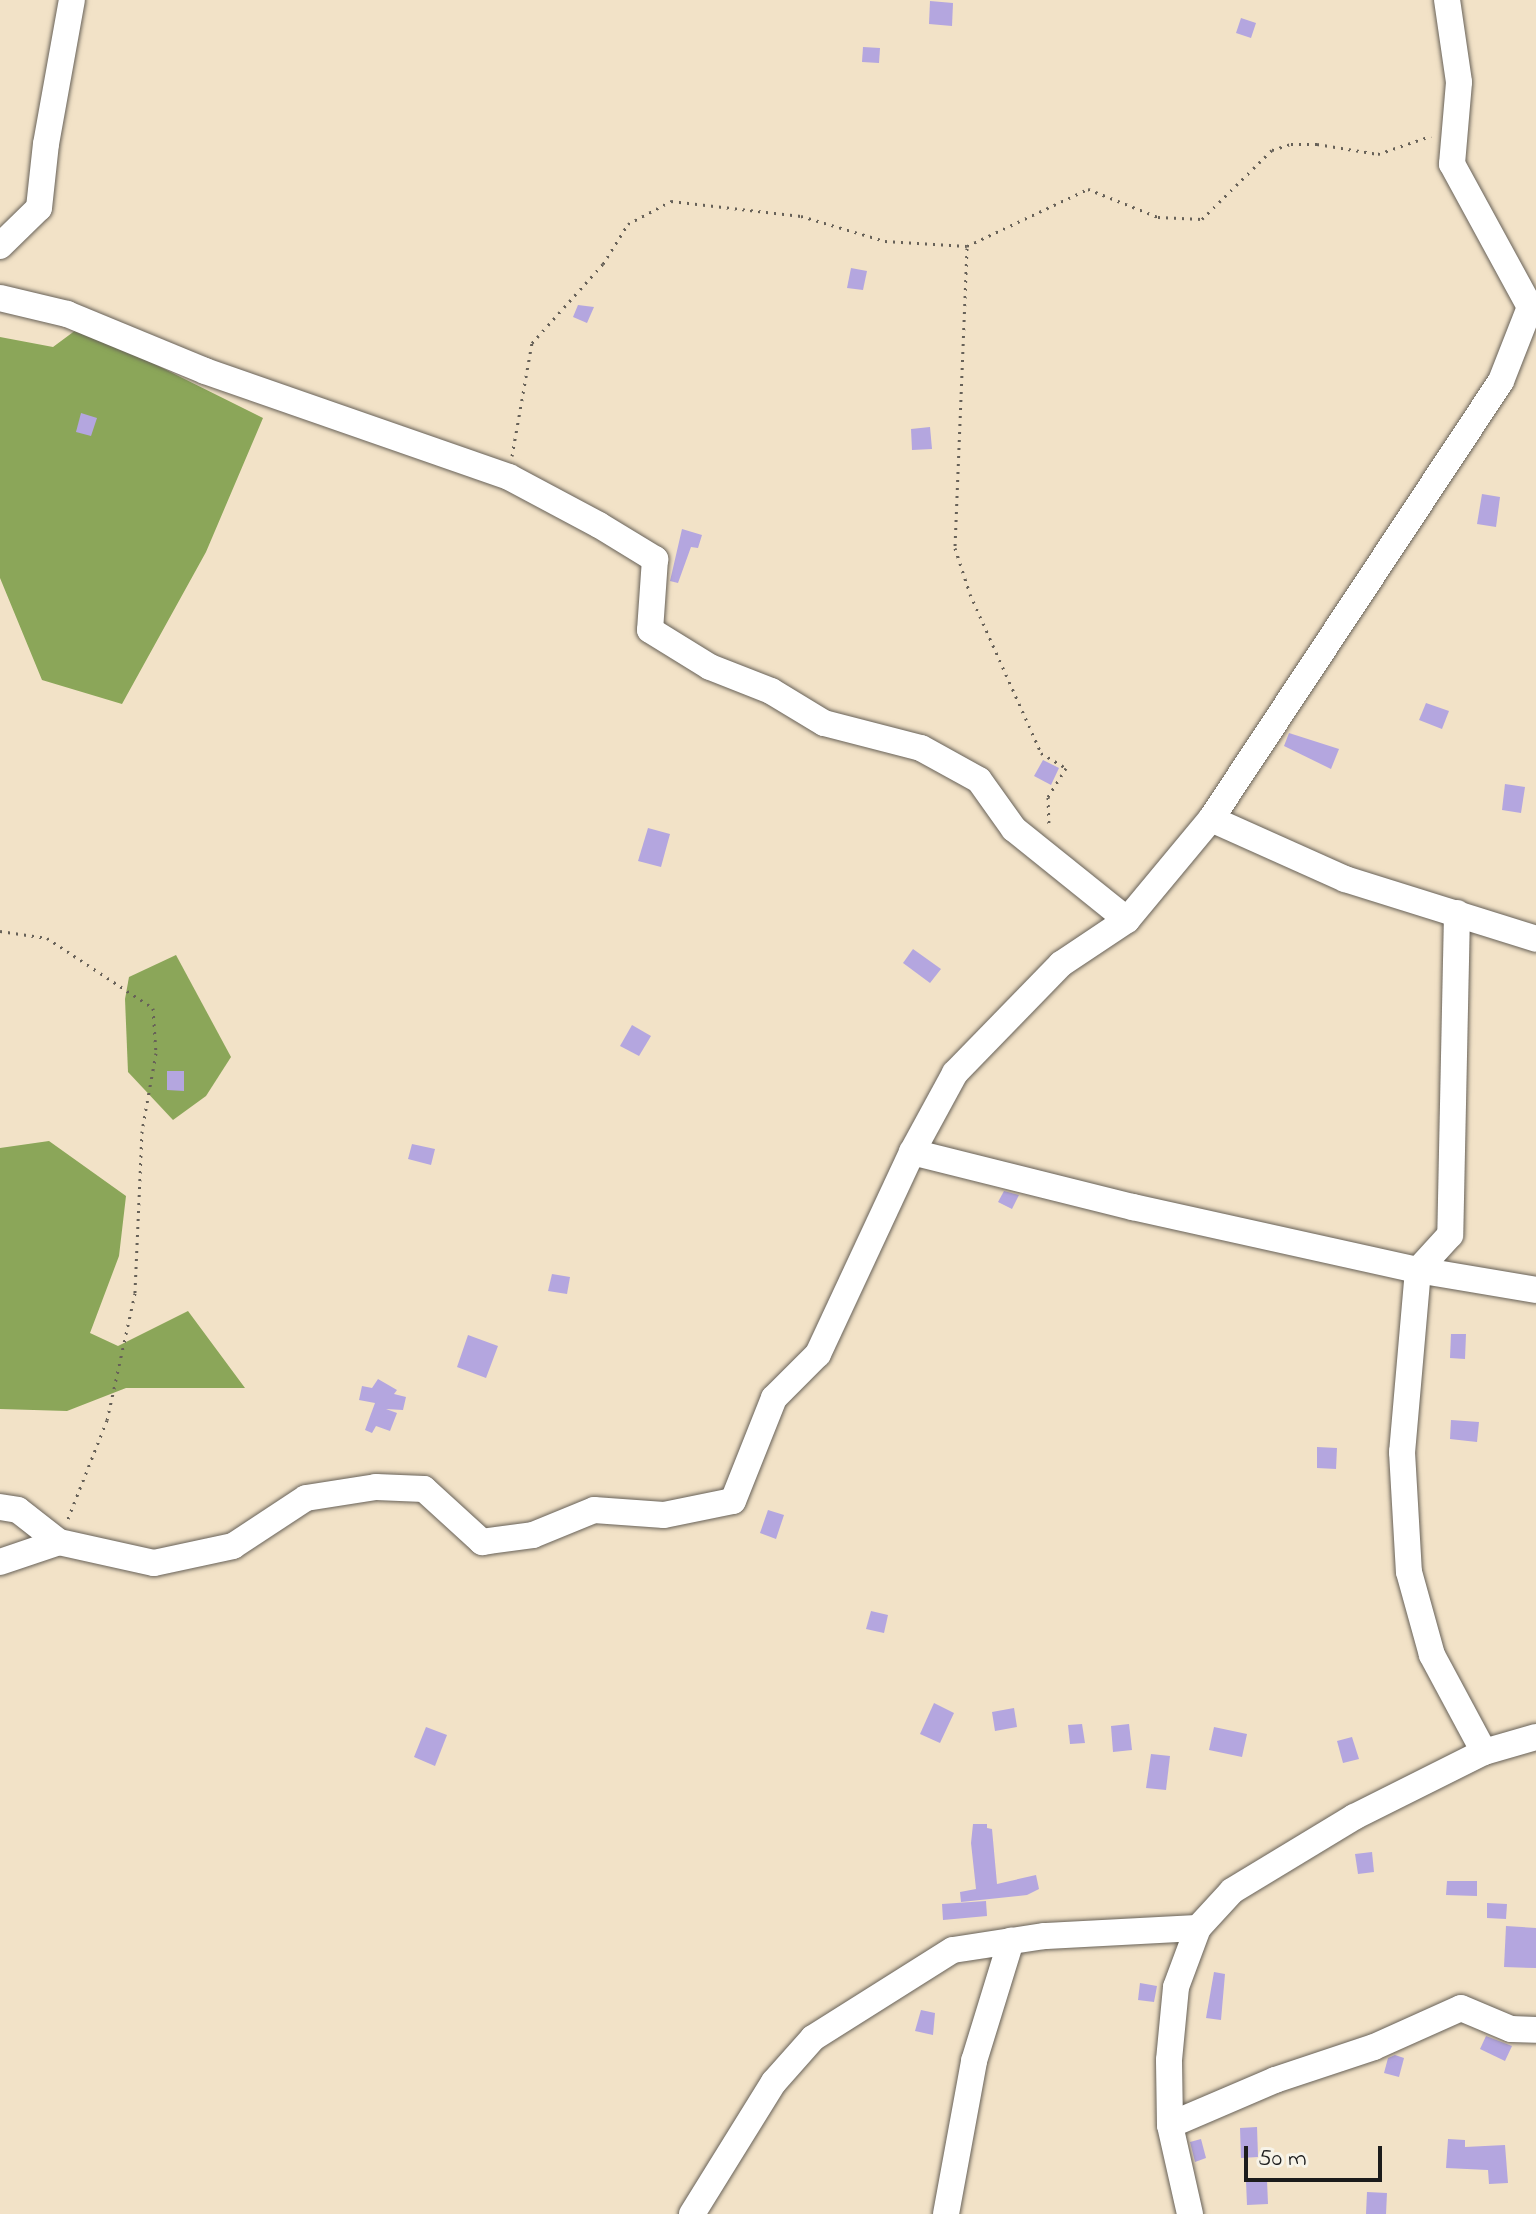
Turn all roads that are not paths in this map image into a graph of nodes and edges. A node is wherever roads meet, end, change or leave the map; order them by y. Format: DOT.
graph roads {
  1 [pos="72,0"];
  2 [pos="1447,0"];
  3 [pos="0,246"];
  4 [pos="0,298"];
  5 [pos="1533,311"];
  6 [pos="1211,819"];
  7 [pos="1457,913"];
  8 [pos="1127,920"];
  9 [pos="1536,939"];
  10 [pos="912,1152"];
  11 [pos="1418,1270"];
  12 [pos="1536,1290"];
  13 [pos="0,1507"];
  14 [pos="59,1542"];
  15 [pos="0,1562"];
  16 [pos="1536,1737"];
  17 [pos="1484,1752"];
  18 [pos="1198,1928"];
  19 [pos="1011,1941"];
  20 [pos="1536,2030"];
  21 [pos="1170,2125"];
  22 [pos="692,2214"];
  23 [pos="946,2214"];
  24 [pos="1190,2214"];
  1 -- 3 [label="street"];
  2 -- 5 [label="street"];
  4 -- 8 [label="street"];
  5 -- 6 [label="street"];
  6 -- 7 [label="street"];
  6 -- 8 [label="street"];
  7 -- 9 [label="street"];
  7 -- 11 [label="street"];
  8 -- 10 [label="street"];
  10 -- 11 [label="street"];
  10 -- 14 [label="street"];
  11 -- 12 [label="street"];
  11 -- 17 [label="street"];
  13 -- 14 [label="street"];
  14 -- 15 [label="street"];
  16 -- 17 [label="street"];
  17 -- 18 [label="street"];
  18 -- 19 [label="street"];
  18 -- 21 [label="street"];
  19 -- 22 [label="street"];
  19 -- 23 [label="street"];
  20 -- 21 [label="street"];
  21 -- 24 [label="street"];
}
